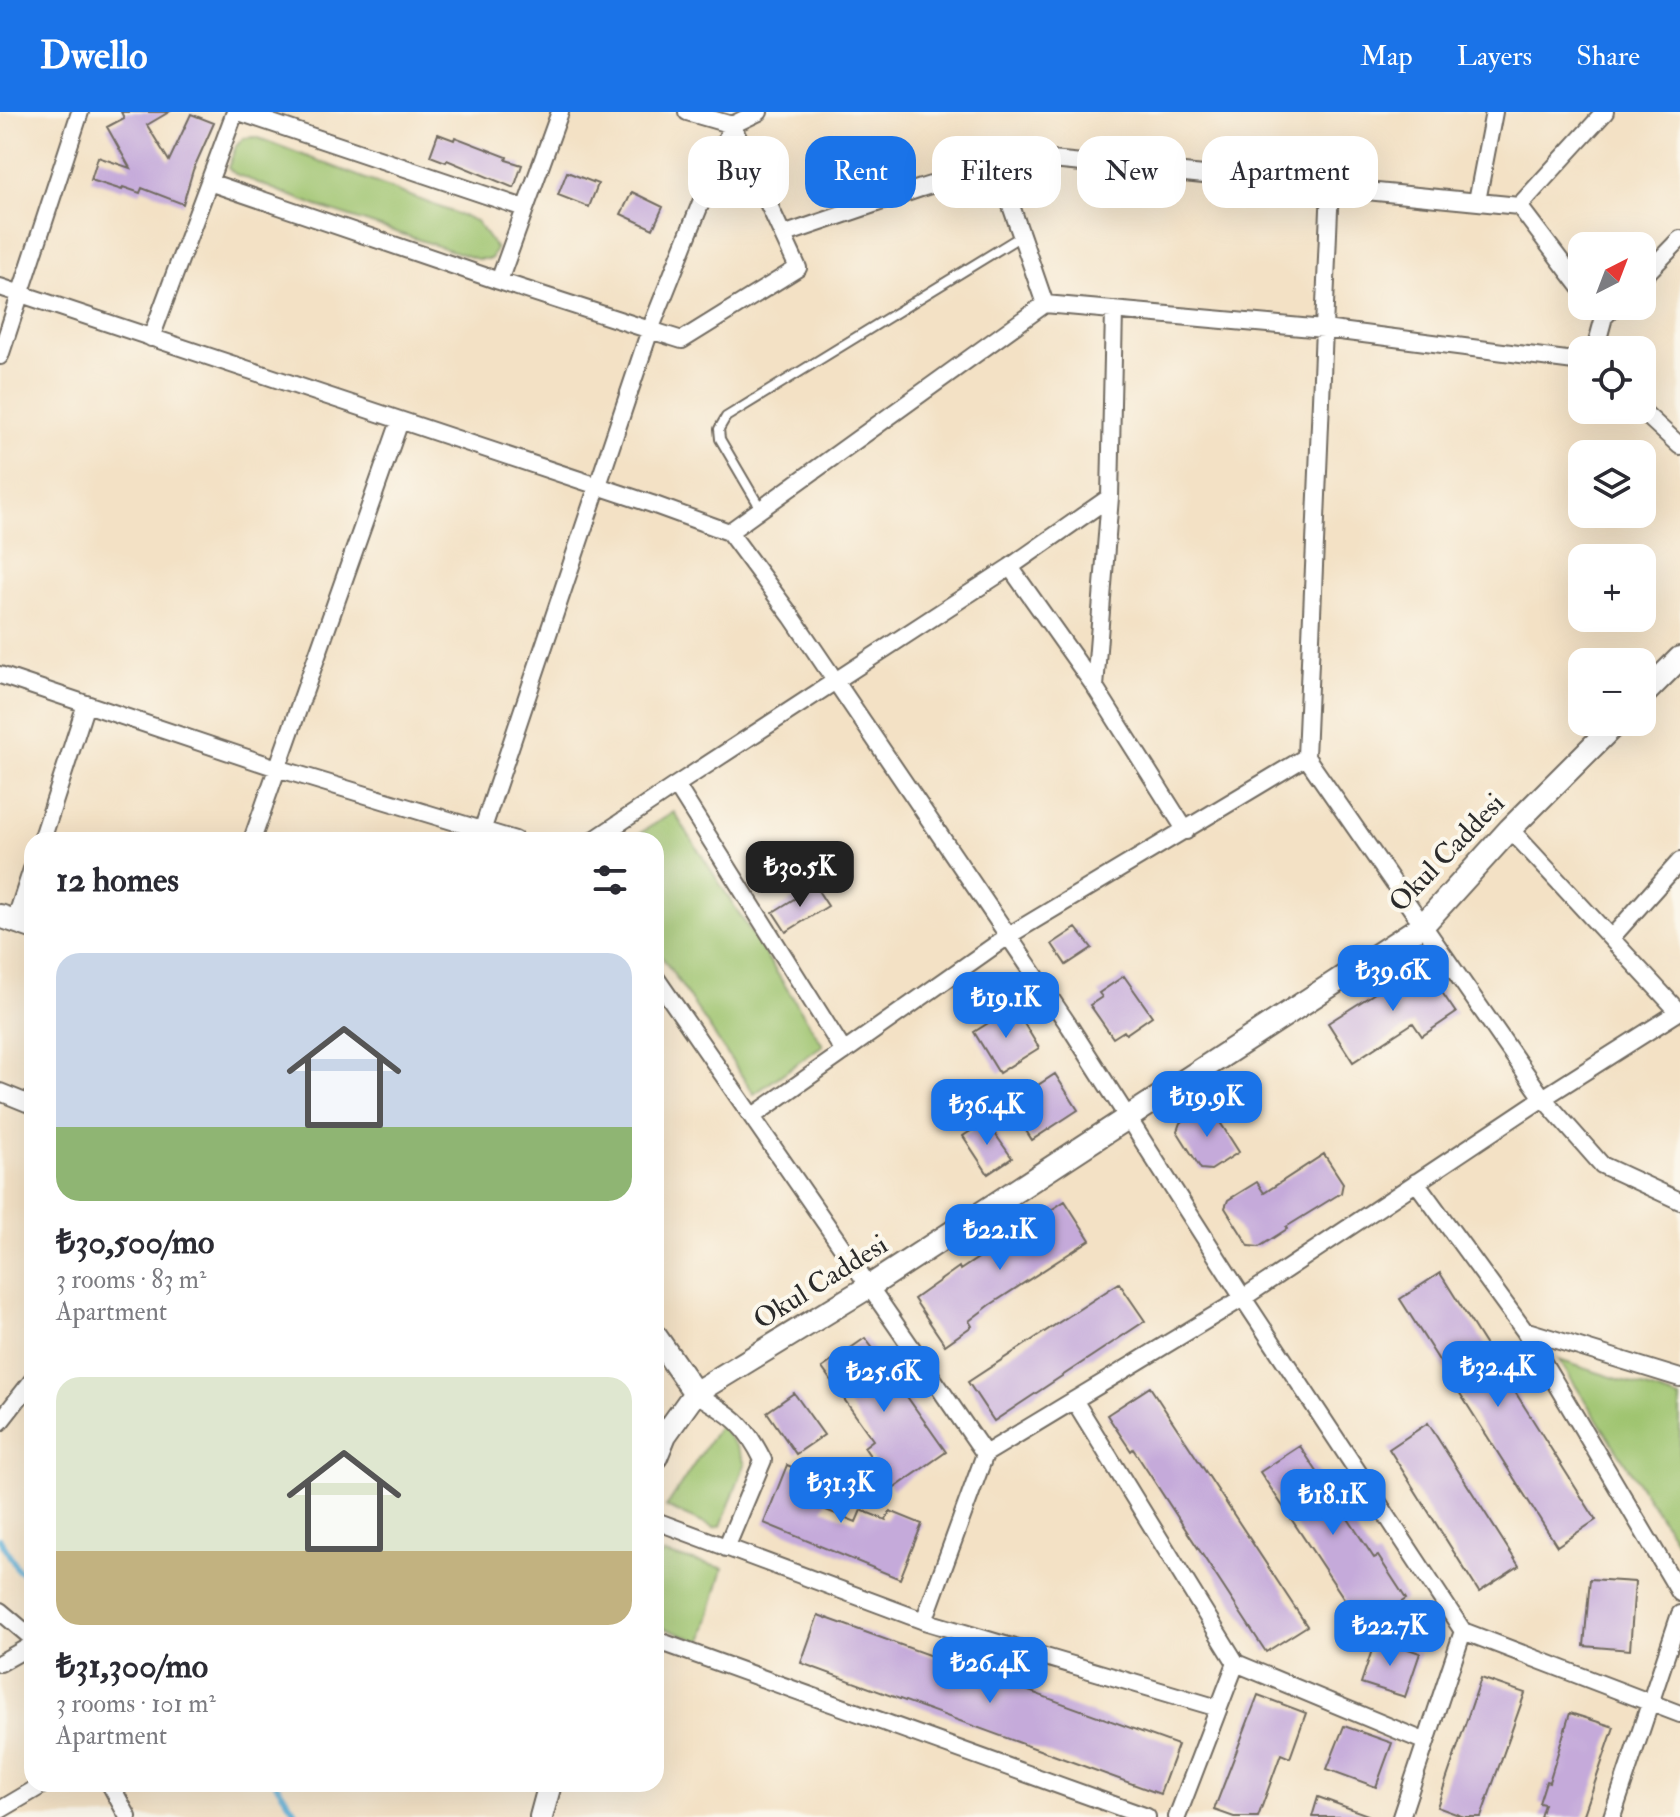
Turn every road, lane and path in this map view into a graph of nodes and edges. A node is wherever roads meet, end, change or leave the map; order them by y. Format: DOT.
graph roads {
  1 [pos="80,112"];
  2 [pos="237,112"];
  3 [pos="560,112"];
  4 [pos="687,112"];
  5 [pos="759,112"];
  6 [pos="1494,112"];
  7 [pos="1605,112"];
  8 [pos="732,125"];
  9 [pos="1061,161"];
  10 [pos="1202,174"];
  11 [pos="209,182"];
  12 [pos="932,185"];
  13 [pos="1378,191"];
  14 [pos="1477,201"];
  15 [pos="1519,206"];
  16 [pos="524,208"];
  17 [pos="1012,208"];
  18 [pos="1329,208"];
  19 [pos="783,235"];
  20 [pos="1021,236"];
  21 [pos="1680,239"];
  22 [pos="1656,264"];
  23 [pos="1568,271"];
  24 [pos="499,281"];
  25 [pos="0,287"];
  26 [pos="21,294"];
  27 [pos="1045,304"];
  28 [pos="1114,310"];
  29 [pos="1324,329"];
  30 [pos="650,330"];
  31 [pos="151,338"];
  32 [pos="0,356"];
  33 [pos="1568,360"];
  34 [pos="400,421"];
  35 [pos="1656,424"];
  36 [pos="1680,446"];
  37 [pos="596,485"];
  38 [pos="1110,497"];
  39 [pos="761,509"];
  40 [pos="729,532"];
  41 [pos="1010,567"];
  42 [pos="1680,658"];
  43 [pos="0,675"];
  44 [pos="836,681"];
  45 [pos="1656,682"];
  46 [pos="1095,687"];
  47 [pos="86,704"];
  48 [pos="1603,736"];
  49 [pos="1306,757"];
  50 [pos="277,768"];
  51 [pos="676,785"];
  52 [pos="1510,829"];
  53 [pos="1186,831"];
  54 [pos="45,832"];
  55 [pos="255,832"];
  56 [pos="471,832"];
  57 [pos="481,832"];
  58 [pos="606,832"];
  59 [pos="1680,861"];
  60 [pos="24,895"];
  61 [pos="16,921"];
  62 [pos="1423,925"];
  63 [pos="1008,936"];
  64 [pos="1612,937"];
  65 [pos="664,989"];
  66 [pos="1679,1011"];
  67 [pos="844,1052"];
  68 [pos="0,1092"];
  69 [pos="1543,1098"];
  70 [pos="24,1102"];
  71 [pos="753,1116"];
  72 [pos="1128,1117"];
  73 [pos="1416,1182"];
  74 [pos="1680,1201"];
  75 [pos="870,1286"];
  76 [pos="1243,1298"];
  77 [pos="1524,1330"];
  78 [pos="664,1348"];
  79 [pos="1680,1378"];
  80 [pos="24,1391"];
  81 [pos="695,1393"];
  82 [pos="1074,1400"];
  83 [pos="0,1422"];
  84 [pos="664,1437"];
  85 [pos="985,1454"];
  86 [pos="664,1524"];
  87 [pos="726,1548"];
  88 [pos="1680,1593"];
  89 [pos="0,1611"];
  90 [pos="1680,1614"];
  91 [pos="924,1621"];
  92 [pos="24,1631"];
  93 [pos="1463,1631"];
  94 [pos="664,1643"];
  95 [pos="24,1650"];
  96 [pos="0,1663"];
  97 [pos="1236,1663"];
  98 [pos="1650,1704"];
  99 [pos="1218,1708"];
  100 [pos="1680,1714"];
  101 [pos="1426,1742"];
  102 [pos="30,1792"];
  103 [pos="114,1792"];
  104 [pos="548,1792"];
  105 [pos="0,1810"];
  106 [pos="128,1817"];
  107 [pos="541,1817"];
  108 [pos="1147,1817"];
  109 [pos="1177,1817"];
  110 [pos="1401,1817"];
  111 [pos="1612,1817"];
  1 -- 26 [label="street"];
  2 -- 11 [label="street"];
  2 -- 16 [label="street"];
  3 -- 16 [label="street"];
  4 -- 8 [label="street"];
  5 -- 8 [label="street"];
  6 -- 14 [label="street"];
  7 -- 15 [label="street"];
  8 -- 19 [label="street"];
  8 -- 30 [label="street"];
  9 -- 10 [label="street"];
  11 -- 24 [label="street"];
  11 -- 31 [label="street"];
  12 -- 19 [label="street"];
  13 -- 14 [label="street"];
  14 -- 15 [label="street"];
  15 -- 23 [label="street"];
  16 -- 24 [label="street"];
  17 -- 20 [label="street"];
  18 -- 29 [label="street"];
  19 -- 30 [label="street"];
  20 -- 27 [label="street"];
  20 -- 39 [label="lane"];
  21 -- 22 [label="street"];
  24 -- 30 [label="street"];
  25 -- 26 [label="street"];
  26 -- 31 [label="street"];
  26 -- 32 [label="street"];
  27 -- 28 [label="street"];
  27 -- 39 [label="street"];
  28 -- 29 [label="street"];
  28 -- 38 [label="street"];
  29 -- 33 [label="street"];
  29 -- 49 [label="street"];
  30 -- 37 [label="street"];
  31 -- 34 [label="street"];
  34 -- 37 [label="street"];
  34 -- 50 [label="street"];
  35 -- 36 [label="street"];
  37 -- 40 [label="street"];
  37 -- 57 [label="street"];
  38 -- 41 [label="street"];
  38 -- 46 [label="street"];
  39 -- 40 [label="street"];
  40 -- 44 [label="street"];
  41 -- 44 [label="street"];
  41 -- 46 [label="street"];
  42 -- 45 [label="street"];
  43 -- 47 [label="street"];
  44 -- 51 [label="street"];
  44 -- 63 [label="street"];
  46 -- 53 [label="street"];
  47 -- 50 [label="street"];
  47 -- 54 [label="street"];
  48 -- 52 [label="street, Okul Caddesi"];
  49 -- 53 [label="street"];
  49 -- 62 [label="street"];
  50 -- 55 [label="street"];
  50 -- 56 [label="street"];
  51 -- 58 [label="street"];
  51 -- 67 [label="street"];
  52 -- 62 [label="street, Okul Caddesi"];
  52 -- 64 [label="street"];
  53 -- 63 [label="street"];
  59 -- 64 [label="street"];
  60 -- 61 [label="street"];
  62 -- 69 [label="street"];
  62 -- 72 [label="street, Okul Caddesi"];
  63 -- 67 [label="street"];
  63 -- 72 [label="street"];
  64 -- 66 [label="street"];
  65 -- 71 [label="street"];
  66 -- 69 [label="street"];
  67 -- 71 [label="street"];
  68 -- 70 [label="street"];
  69 -- 73 [label="street"];
  69 -- 74 [label="street"];
  71 -- 75 [label="street"];
  72 -- 75 [label="street, Okul Caddesi"];
  72 -- 76 [label="street"];
  73 -- 76 [label="street"];
  73 -- 77 [label="street"];
  75 -- 81 [label="street, Okul Caddesi"];
  75 -- 85 [label="street"];
  76 -- 82 [label="street"];
  76 -- 93 [label="street"];
  77 -- 79 [label="street"];
  77 -- 88 [label="street"];
  78 -- 81 [label="street"];
  80 -- 83 [label="street"];
  81 -- 84 [label="street"];
  81 -- 87 [label="street"];
  82 -- 85 [label="street"];
  82 -- 97 [label="street"];
  85 -- 91 [label="street"];
  86 -- 87 [label="street"];
  87 -- 91 [label="street"];
  89 -- 92 [label="street"];
  90 -- 98 [label="street"];
  91 -- 99 [label="street"];
  93 -- 98 [label="street"];
  93 -- 101 [label="street"];
  94 -- 108 [label="street"];
  95 -- 96 [label="street"];
  97 -- 99 [label="street"];
  97 -- 101 [label="street"];
  98 -- 100 [label="street"];
  98 -- 111 [label="street"];
  99 -- 109 [label="street"];
  101 -- 110 [label="street"];
  102 -- 105 [label="street"];
  103 -- 106 [label="street"];
  104 -- 107 [label="street"];
}
